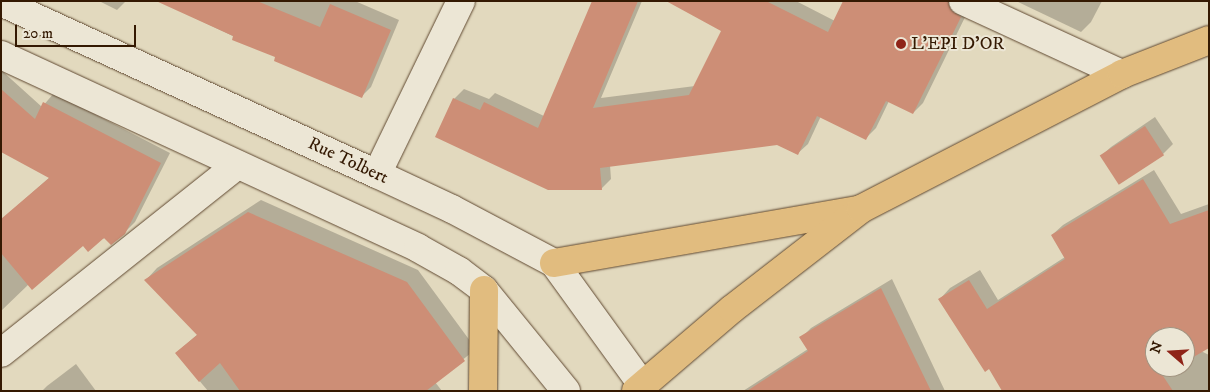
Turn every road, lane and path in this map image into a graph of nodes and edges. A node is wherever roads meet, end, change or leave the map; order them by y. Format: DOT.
graph roads {
  1 [pos="461,1"];
  2 [pos="963,1"];
  3 [pos="1,2"];
  4 [pos="1209,40"];
  5 [pos="1,55"];
  6 [pos="1122,74"];
  7 [pos="237,165"];
  8 [pos="377,174"];
  9 [pos="861,209"];
  10 [pos="554,263"];
  11 [pos="484,290"];
  12 [pos="1,353"];
  13 [pos="641,389"];
  14 [pos="483,391"];
  15 [pos="566,391"];
  1 -- 8 [label="street"];
  2 -- 6 [label="street"];
  3 -- 8 [label="street, Rue Tolbert"];
  4 -- 6 [label="main road"];
  5 -- 7 [label="street"];
  6 -- 9 [label="main road"];
  7 -- 11 [label="street"];
  7 -- 12 [label="street"];
  8 -- 10 [label="street, Rue Tolbert"];
  9 -- 10 [label="main road"];
  9 -- 13 [label="main road"];
  10 -- 13 [label="street, Rue Tolbert"];
  11 -- 14 [label="main road"];
  11 -- 15 [label="street"];
}
